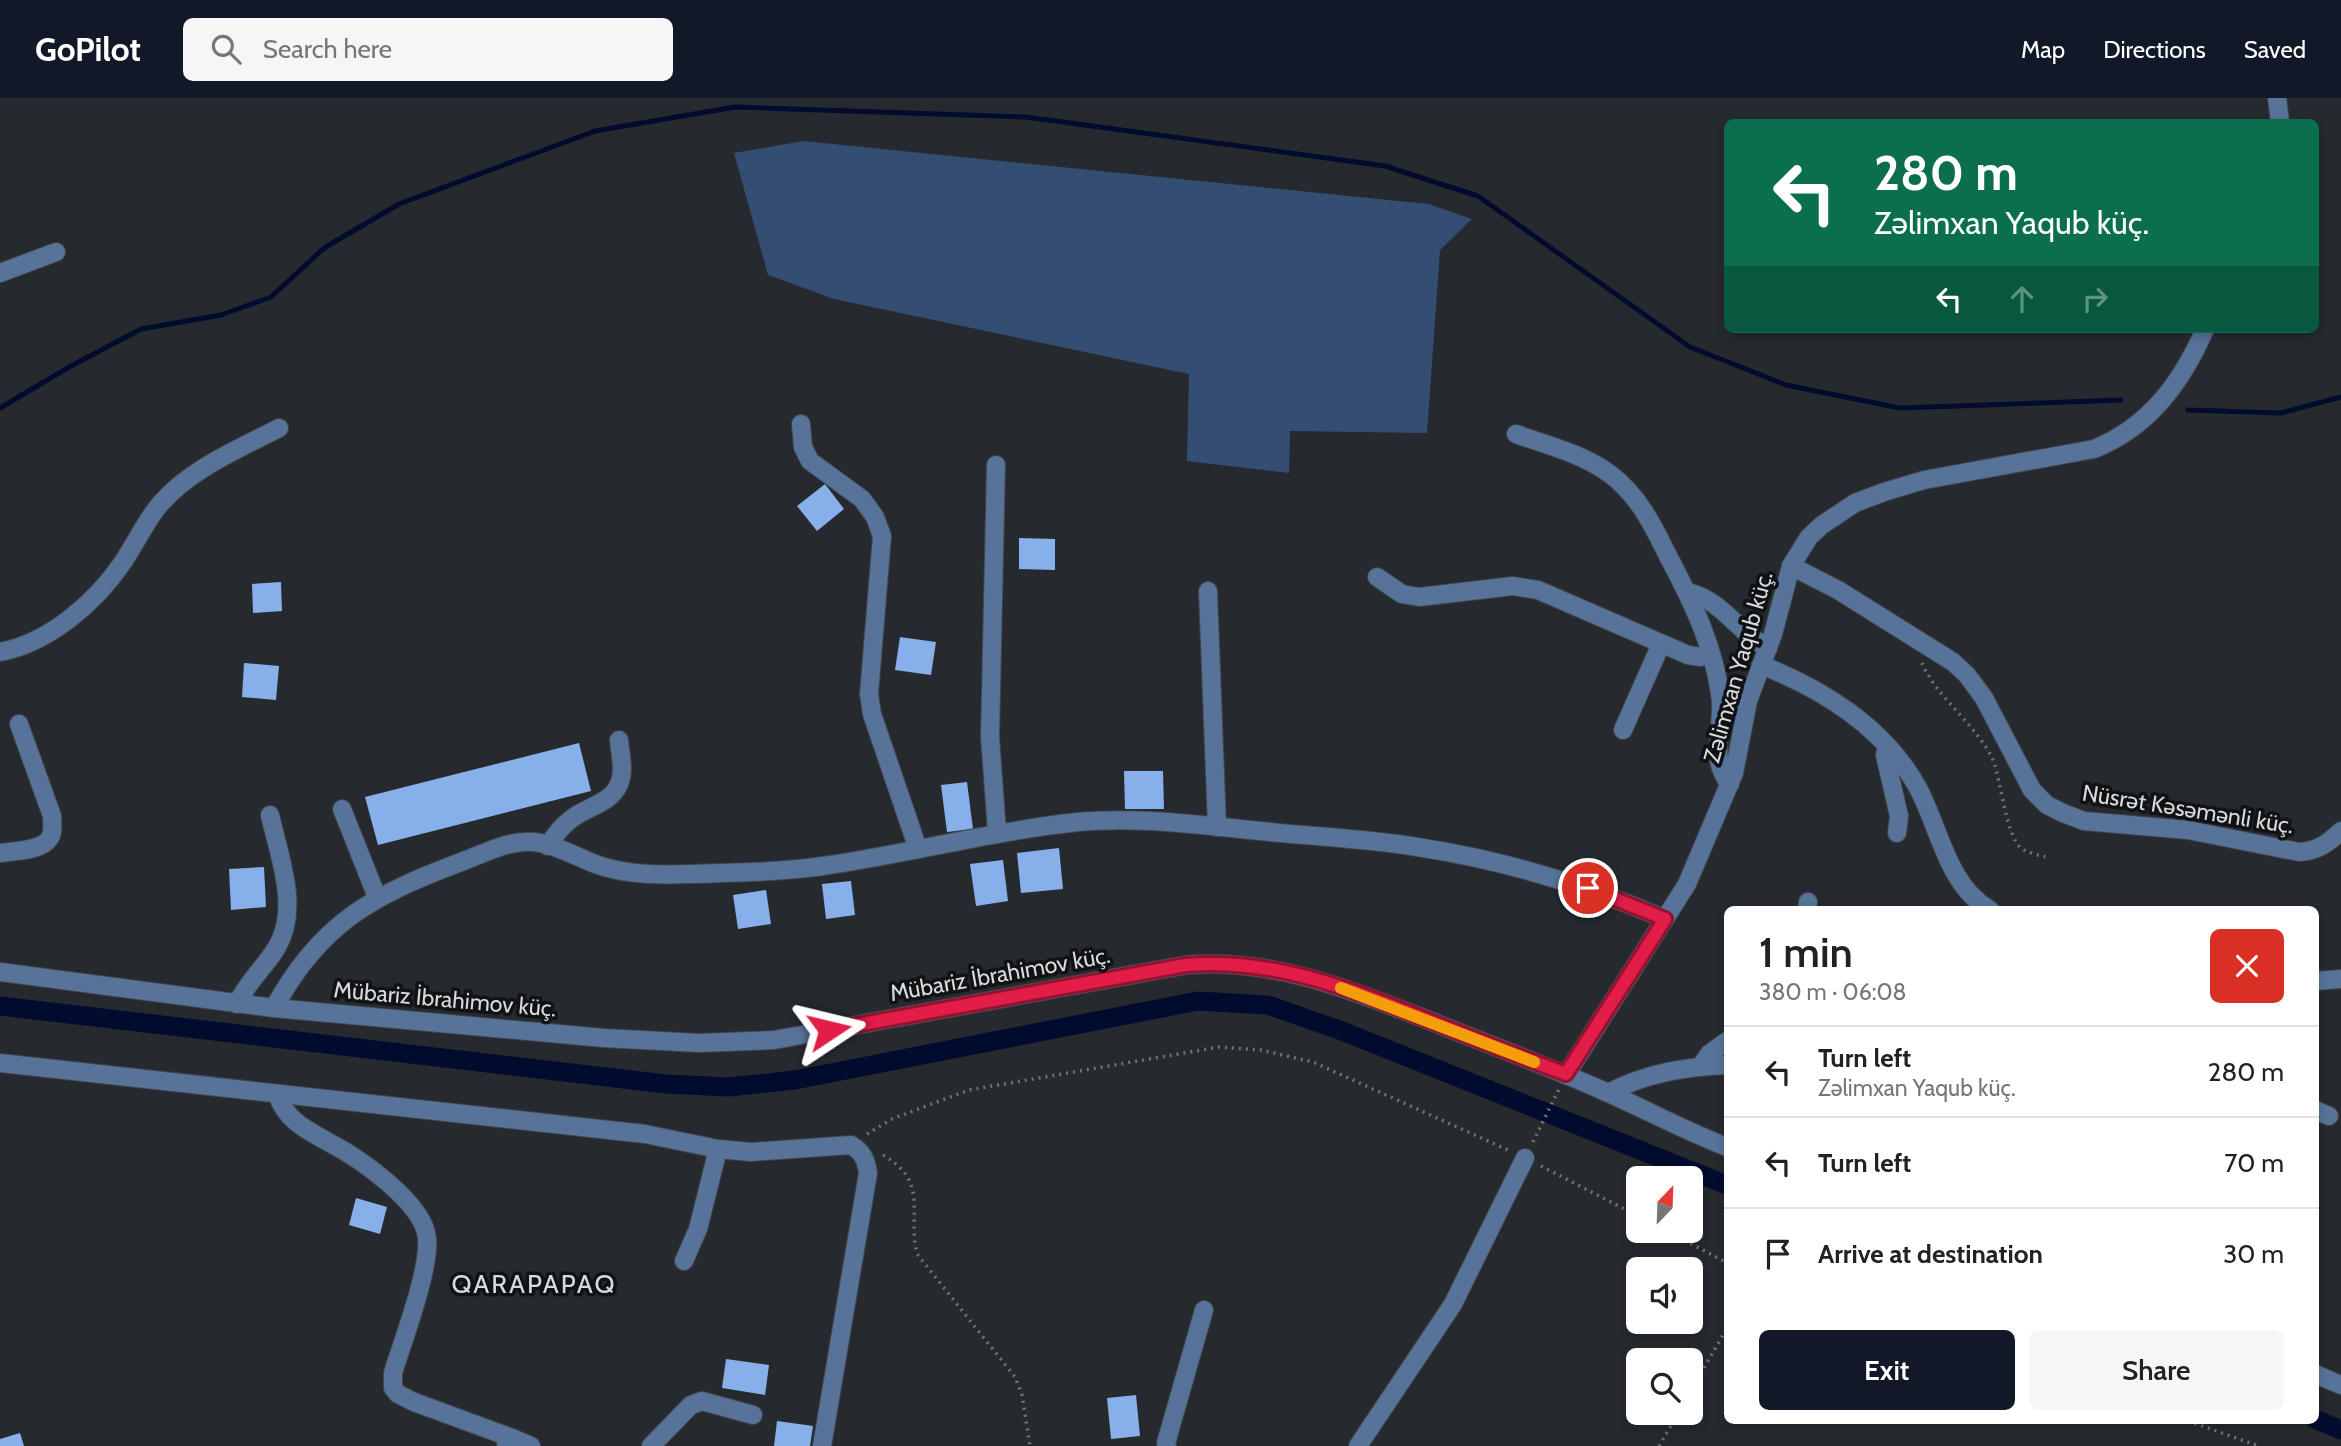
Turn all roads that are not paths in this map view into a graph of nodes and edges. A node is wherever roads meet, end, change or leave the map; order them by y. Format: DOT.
graph roads {
  1 [pos="2277,98"];
  2 [pos="2280,119"];
  3 [pos="56,253"];
  4 [pos="0,273"];
  5 [pos="2203,333"];
  6 [pos="801,424"];
  7 [pos="279,428"];
  8 [pos="1516,434"];
  9 [pos="996,465"];
  10 [pos="1791,566"];
  11 [pos="1377,578"];
  12 [pos="1208,591"];
  13 [pos="1687,592"];
  14 [pos="1661,644"];
  15 [pos="0,652"];
  16 [pos="1711,654"];
  17 [pos="1765,656"];
  18 [pos="19,724"];
  19 [pos="1623,730"];
  20 [pos="619,740"];
  21 [pos="1887,746"];
  22 [pos="1730,784"];
  23 [pos="342,809"];
  24 [pos="270,816"];
  25 [pos="1217,827"];
  26 [pos="2341,831"];
  27 [pos="997,832"];
  28 [pos="1897,833"];
  29 [pos="548,846"];
  30 [pos="918,849"];
  31 [pos="0,853"];
  32 [pos="377,897"];
  33 [pos="1985,906"];
  34 [pos="1665,919"];
  35 [pos="0,972"];
  36 [pos="2341,979"];
  37 [pos="2319,981"];
  38 [pos="237,1003"];
  39 [pos="274,1008"];
  40 [pos="1724,1043"];
  41 [pos="0,1063"];
  42 [pos="1724,1065"];
  43 [pos="1701,1066"];
  44 [pos="1566,1074"];
  45 [pos="1608,1093"];
  46 [pos="277,1094"];
  47 [pos="1724,1146"];
  48 [pos="718,1149"];
  49 [pos="1525,1158"];
  50 [pos="684,1261"];
  51 [pos="1204,1310"];
  52 [pos="2319,1376"];
  53 [pos="2341,1385"];
  54 [pos="753,1415"];
  55 [pos="509,1442"];
  56 [pos="531,1446"];
  57 [pos="651,1446"];
  58 [pos="822,1446"];
  59 [pos="1167,1446"];
  60 [pos="1358,1446"];
  1 -- 2 [label="street"];
  3 -- 4 [label="street"];
  5 -- 10 [label="street, Zəlimxan Yaqub küç."];
  6 -- 30 [label="street"];
  7 -- 15 [label="street"];
  8 -- 13 [label="street"];
  9 -- 27 [label="street"];
  10 -- 17 [label="street, Zəlimxan Yaqub küç."];
  10 -- 26 [label="street, Nüsrət Kəsəmənli küç."];
  11 -- 14 [label="street"];
  12 -- 25 [label="street"];
  13 -- 16 [label="street"];
  13 -- 17 [label="street"];
  14 -- 16 [label="street"];
  14 -- 19 [label="street"];
  16 -- 22 [label="street"];
  17 -- 21 [label="street"];
  17 -- 22 [label="street, Zəlimxan Yaqub küç."];
  18 -- 31 [label="street"];
  20 -- 29 [label="street"];
  21 -- 28 [label="street"];
  21 -- 33 [label="street"];
  22 -- 34 [label="street, Zəlimxan Yaqub küç."];
  23 -- 32 [label="street"];
  24 -- 38 [label="street"];
  25 -- 27 [label="street"];
  25 -- 34 [label="street"];
  27 -- 30 [label="street"];
  29 -- 30 [label="street"];
  29 -- 32 [label="street"];
  32 -- 39 [label="street"];
  34 -- 44 [label="street, Zəlimxan Yaqub küç."];
  35 -- 38 [label="street, Mübariz İbrahimov küç."];
  36 -- 37 [label="street"];
  38 -- 39 [label="street, Mübariz İbrahimov küç."];
  39 -- 44 [label="street, Mübariz İbrahimov küç."];
  40 -- 43 [label="street"];
  41 -- 46 [label="street"];
  42 -- 43 [label="street"];
  43 -- 45 [label="street"];
  44 -- 45 [label="street, Mübariz İbrahimov küç."];
  45 -- 47 [label="street, Mübariz İbrahimov küç."];
  46 -- 48 [label="street"];
  46 -- 55 [label="street"];
  48 -- 50 [label="street"];
  48 -- 58 [label="street"];
  49 -- 60 [label="street"];
  51 -- 59 [label="street"];
  52 -- 53 [label="street"];
  54 -- 57 [label="street"];
  55 -- 56 [label="street"];
}
